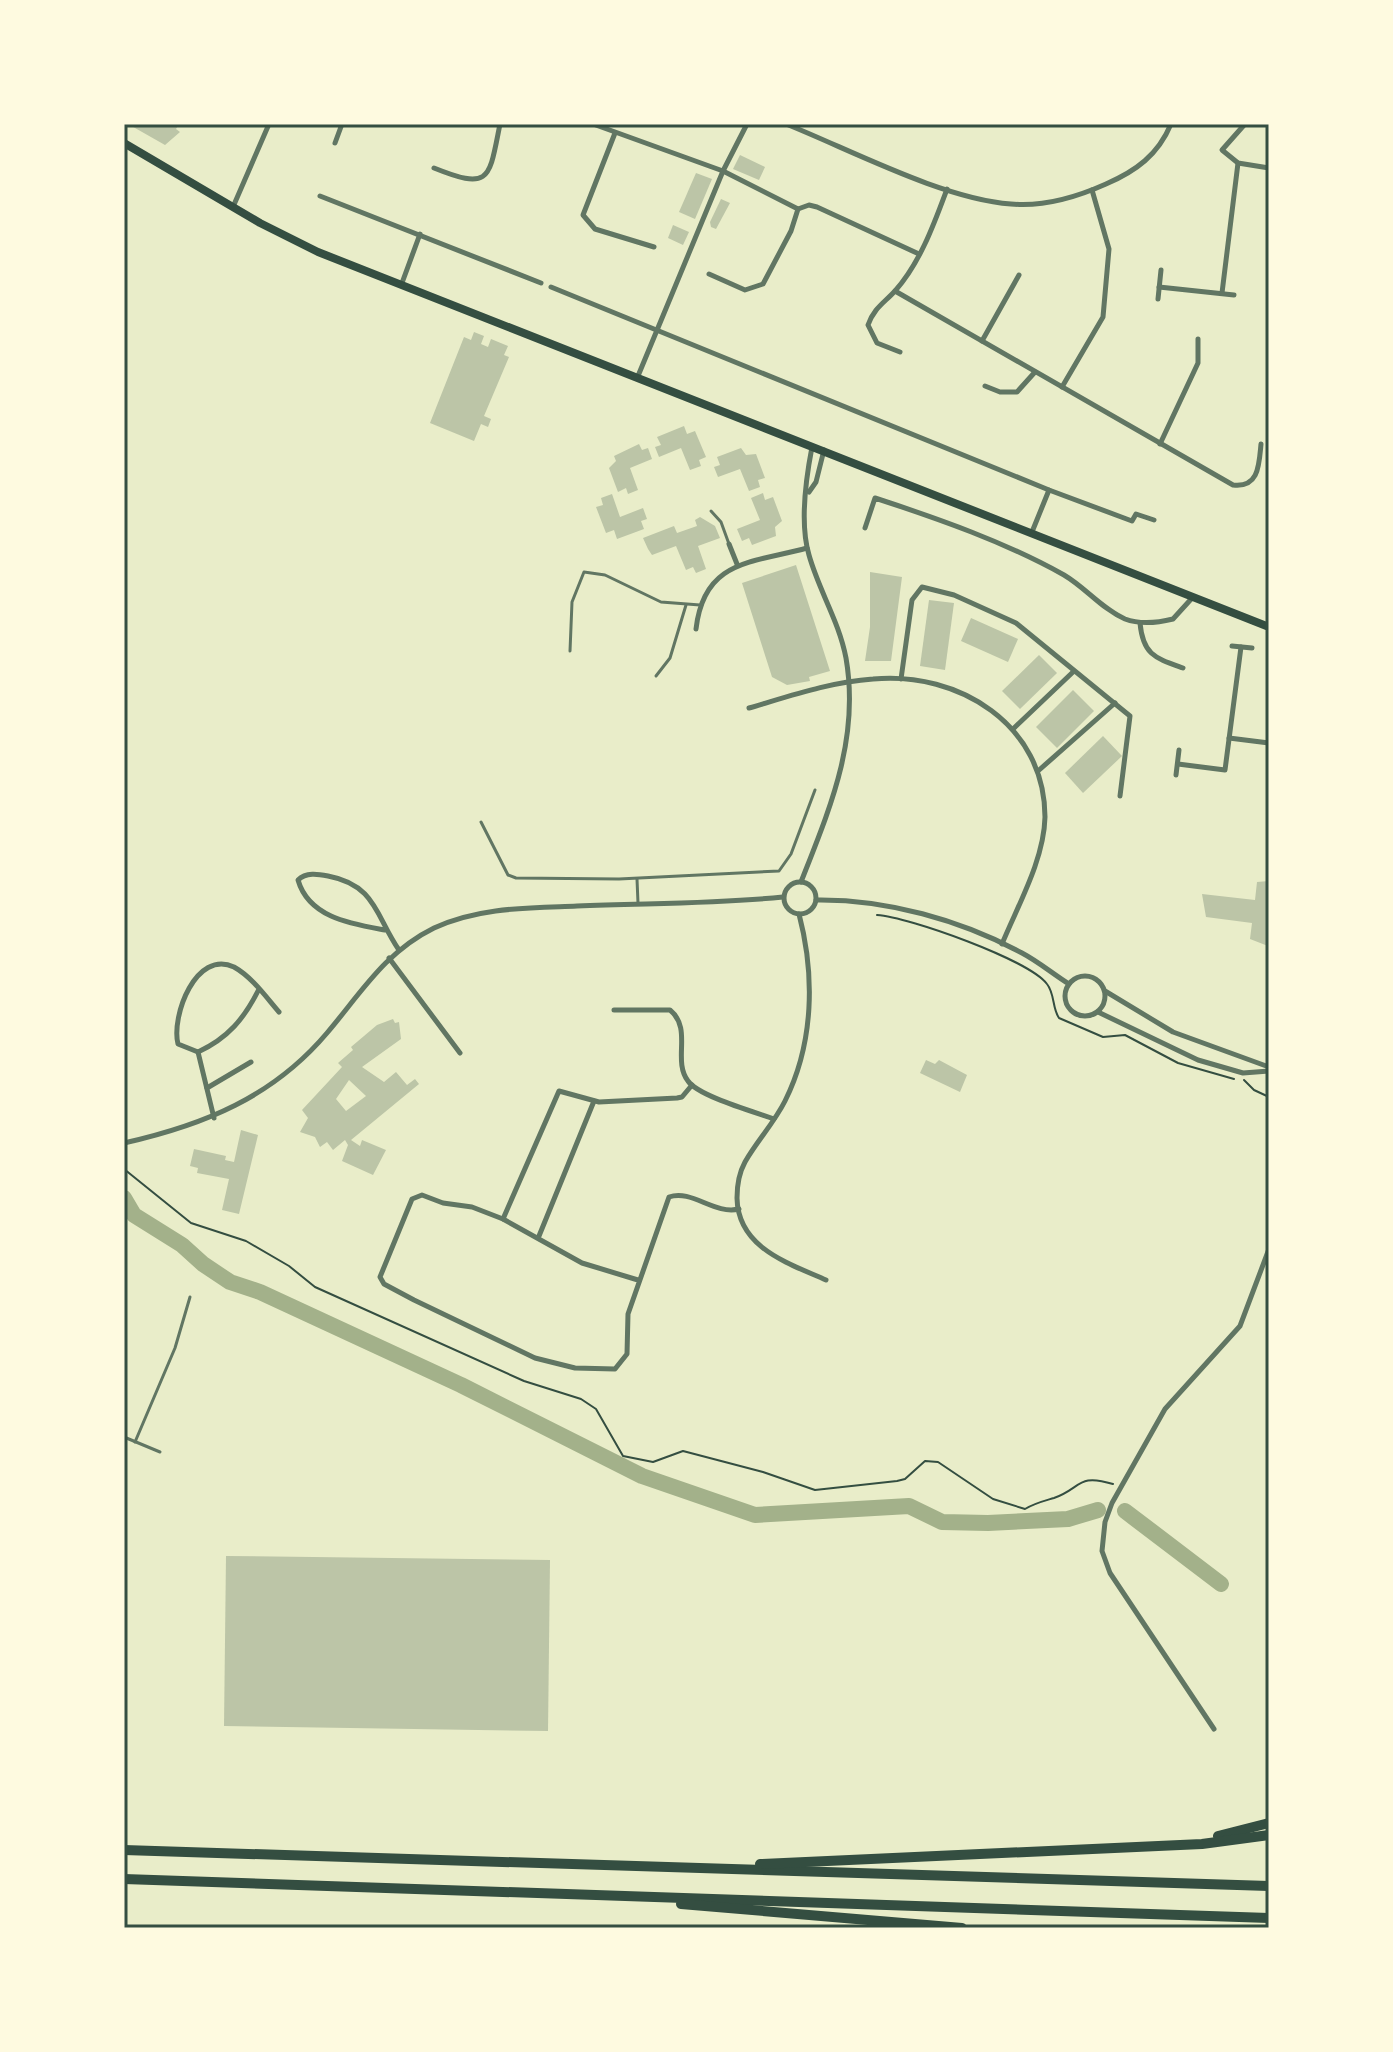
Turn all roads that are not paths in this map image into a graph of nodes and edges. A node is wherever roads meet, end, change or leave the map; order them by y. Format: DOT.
graph roads {
  1 [pos="269,124"];
  2 [pos="342,124"];
  3 [pos="500,124"];
  4 [pos="593,124"];
  5 [pos="747,124"];
  6 [pos="786,124"];
  7 [pos="1171,124"];
  8 [pos="1245,124"];
  9 [pos="615,133"];
  10 [pos="124,143"];
  11 [pos="335,143"];
  12 [pos="1238,163"];
  13 [pos="434,168"];
  14 [pos="1269,168"];
  15 [pos="723,171"];
  16 [pos="947,189"];
  17 [pos="1092,190"];
  18 [pos="320,196"];
  19 [pos="234,203"];
  20 [pos="798,209"];
  21 [pos="420,234"];
  22 [pos="654,247"];
  23 [pos="919,254"];
  24 [pos="1161,270"];
  25 [pos="709,274"];
  26 [pos="1019,275"];
  27 [pos="402,283"];
  28 [pos="541,283"];
  29 [pos="551,287"];
  30 [pos="1159,287"];
  31 [pos="895,291"];
  32 [pos="1222,293"];
  33 [pos="1234,295"];
  34 [pos="1158,299"];
  35 [pos="658,330"];
  36 [pos="1198,339"];
  37 [pos="982,341"];
  38 [pos="900,352"];
  39 [pos="1035,372"];
  40 [pos="638,376"];
  41 [pos="985,386"];
  42 [pos="1062,387"];
  43 [pos="1160,444"];
  44 [pos="1261,444"];
  45 [pos="812,445"];
  46 [pos="824,450"];
  47 [pos="1049,490"];
  48 [pos="809,493"];
  49 [pos="711,511"];
  50 [pos="1154,520"];
  51 [pos="865,528"];
  52 [pos="1032,532"];
  53 [pos="729,544"];
  54 [pos="807,548"];
  55 [pos="737,564"];
  56 [pos="1193,597"];
  57 [pos="686,605"];
  58 [pos="700,605"];
  59 [pos="1140,623"];
  60 [pos="1269,627"];
  61 [pos="696,629"];
  62 [pos="1232,646"];
  63 [pos="1241,647"];
  64 [pos="1252,648"];
  65 [pos="570,651"];
  66 [pos="1183,668"];
  67 [pos="1073,672"];
  68 [pos="656,676"];
  69 [pos="901,679"];
  70 [pos="849,681"];
  71 [pos="1115,703"];
  72 [pos="749,708"];
  73 [pos="1013,729"];
  74 [pos="1229,738"];
  75 [pos="1269,743"];
  76 [pos="1179,750"];
  77 [pos="1178,764"];
  78 [pos="1038,771"];
  79 [pos="1176,775"];
  80 [pos="815,790"];
  81 [pos="1120,796"];
  82 [pos="481,822"];
  83 [pos="637,878"];
  84 [pos="801,882"];
  85 [pos="783,897"];
  86 [pos="816,900"];
  87 [pos="638,903"];
  88 [pos="799,914"];
  89 [pos="385,930"];
  90 [pos="1002,944"];
  91 [pos="399,950"];
  92 [pos="389,958"];
  93 [pos="1069,984"];
  94 [pos="259,989"];
  95 [pos="1105,991"];
  96 [pos="614,1010"];
  97 [pos="279,1012"];
  98 [pos="1098,1012"];
  99 [pos="198,1052"];
  100 [pos="460,1053"];
  101 [pos="251,1062"];
  102 [pos="1269,1069"];
  103 [pos="692,1085"];
  104 [pos="207,1088"];
  105 [pos="594,1101"];
  106 [pos="214,1118"];
  107 [pos="774,1119"];
  108 [pos="124,1143"];
  109 [pos="739,1209"];
  110 [pos="503,1219"];
  111 [pos="539,1236"];
  112 [pos="1269,1249"];
  113 [pos="638,1280"];
  114 [pos="826,1280"];
  115 [pos="190,1297"];
  116 [pos="124,1437"];
  117 [pos="135,1442"];
  118 [pos="160,1452"];
  119 [pos="1214,1729"];
  120 [pos="1269,1823"];
  121 [pos="1269,1835"];
  122 [pos="1137,1847"];
  123 [pos="124,1850"];
  124 [pos="683,1868"];
  125 [pos="124,1879"];
  126 [pos="1269,1886"];
  127 [pos="564,1895"];
  128 [pos="1269,1918"];
  129 [pos="962,1928"];
  1 -- 19 [label="street"];
  2 -- 11 [label="street"];
  3 -- 13 [label="street"];
  4 -- 9 [label="street"];
  5 -- 15 [label="street"];
  6 -- 16 [label="street"];
  7 -- 17 [label="street"];
  8 -- 12 [label="street"];
  9 -- 15 [label="street"];
  9 -- 22 [label="street"];
  10 -- 19 [label="main road"];
  12 -- 14 [label="street"];
  12 -- 32 [label="street"];
  15 -- 20 [label="street"];
  15 -- 35 [label="street"];
  16 -- 17 [label="street"];
  16 -- 23 [label="street"];
  17 -- 42 [label="street"];
  18 -- 21 [label="street"];
  19 -- 27 [label="main road"];
  20 -- 23 [label="street"];
  20 -- 25 [label="street"];
  21 -- 27 [label="street"];
  21 -- 28 [label="street"];
  23 -- 31 [label="street"];
  24 -- 30 [label="street"];
  26 -- 37 [label="street"];
  27 -- 40 [label="main road"];
  29 -- 35 [label="street"];
  30 -- 32 [label="street"];
  30 -- 34 [label="street"];
  31 -- 37 [label="street"];
  31 -- 38 [label="street"];
  32 -- 33 [label="street"];
  35 -- 40 [label="street"];
  35 -- 47 [label="street"];
  36 -- 43 [label="street"];
  37 -- 39 [label="street"];
  39 -- 41 [label="street"];
  39 -- 42 [label="street"];
  40 -- 45 [label="main road"];
  42 -- 43 [label="street"];
  43 -- 44 [label="street"];
  45 -- 46 [label="main road"];
  45 -- 48 [label="street"];
  46 -- 48 [label="street"];
  46 -- 52 [label="main road"];
  47 -- 50 [label="street"];
  47 -- 52 [label="street"];
  48 -- 54 [label="street"];
  49 -- 53 [label="lane"];
  51 -- 59 [label="street"];
  52 -- 56 [label="main road"];
  53 -- 55 [label="street"];
  54 -- 55 [label="street"];
  54 -- 70 [label="street"];
  55 -- 58 [label="street"];
  56 -- 59 [label="street"];
  56 -- 60 [label="main road"];
  57 -- 58 [label="lane"];
  57 -- 65 [label="lane"];
  57 -- 68 [label="lane"];
  58 -- 61 [label="street"];
  59 -- 66 [label="street"];
  62 -- 63 [label="street"];
  63 -- 64 [label="street"];
  63 -- 74 [label="street"];
  67 -- 69 [label="street"];
  67 -- 71 [label="street"];
  67 -- 73 [label="street"];
  69 -- 70 [label="street"];
  69 -- 73 [label="street"];
  70 -- 72 [label="street"];
  70 -- 84 [label="street"];
  71 -- 78 [label="street"];
  71 -- 81 [label="street"];
  73 -- 78 [label="street"];
  74 -- 75 [label="street"];
  74 -- 77 [label="street"];
  76 -- 77 [label="street"];
  77 -- 79 [label="street"];
  78 -- 90 [label="street"];
  80 -- 83 [label="lane"];
  82 -- 83 [label="lane"];
  83 -- 87 [label="lane"];
  84 -- 85 [label="street"];
  84 -- 86 [label="street"];
  85 -- 87 [label="street"];
  85 -- 88 [label="street"];
  86 -- 88 [label="street"];
  86 -- 90 [label="street"];
  87 -- 91 [label="street"];
  88 -- 107 [label="street"];
  89 -- 89 [label="street"];
  89 -- 91 [label="street"];
  90 -- 93 [label="street"];
  91 -- 92 [label="street"];
  92 -- 100 [label="street"];
  92 -- 106 [label="street"];
  93 -- 95 [label="street"];
  93 -- 98 [label="street"];
  94 -- 97 [label="street"];
  94 -- 99 [label="street"];
  94 -- 99 [label="street"];
  95 -- 98 [label="street"];
  95 -- 102 [label="street"];
  96 -- 103 [label="street"];
  98 -- 102 [label="street"];
  99 -- 104 [label="street"];
  101 -- 104 [label="street"];
  103 -- 105 [label="street"];
  103 -- 107 [label="street"];
  104 -- 106 [label="street"];
  105 -- 110 [label="street"];
  105 -- 111 [label="street"];
  106 -- 108 [label="street"];
  107 -- 109 [label="street"];
  109 -- 113 [label="street"];
  109 -- 114 [label="street"];
  110 -- 111 [label="street"];
  110 -- 113 [label="street"];
  111 -- 113 [label="street"];
  112 -- 119 [label="street"];
  115 -- 117 [label="lane"];
  116 -- 117 [label="lane"];
  117 -- 118 [label="lane"];
  120 -- 122 [label="highway"];
  121 -- 122 [label="highway"];
  122 -- 124 [label="highway"];
  123 -- 124 [label="highway"];
  124 -- 126 [label="highway"];
  125 -- 127 [label="highway"];
  127 -- 128 [label="highway"];
  127 -- 129 [label="highway"];
}
